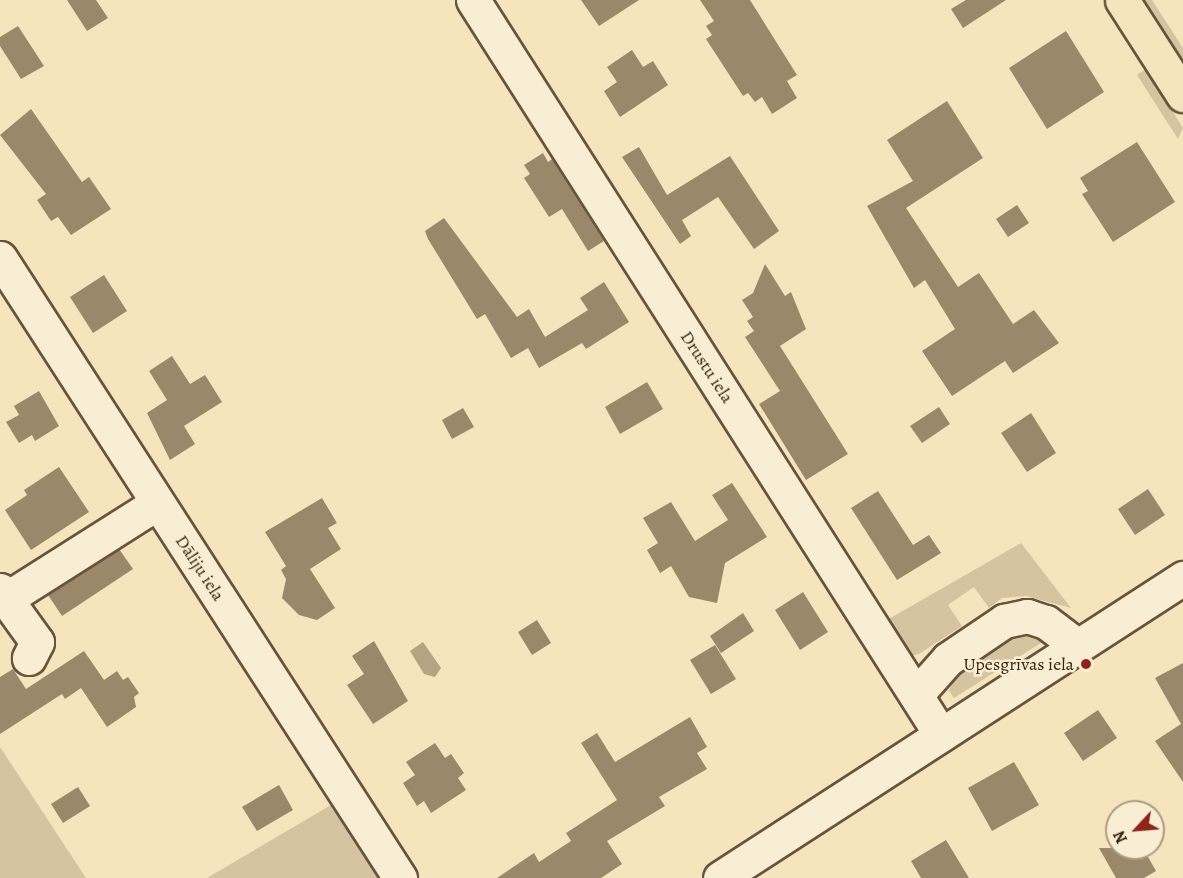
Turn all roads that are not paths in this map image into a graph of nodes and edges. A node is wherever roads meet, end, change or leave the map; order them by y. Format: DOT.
graph roads {
  1 [pos="472,0"];
  2 [pos="1122,0"];
  3 [pos="1183,95"];
  4 [pos="0,258"];
  5 [pos="157,503"];
  6 [pos="1183,578"];
  7 [pos="2,597"];
  8 [pos="1078,646"];
  9 [pos="28,658"];
  10 [pos="916,695"];
  11 [pos="941,735"];
  12 [pos="400,878"];
  13 [pos="720,878"];
  1 -- 10 [label="street, Drustu iela"];
  2 -- 3 [label="main road"];
  4 -- 5 [label="street, Dāliju iela"];
  5 -- 7 [label="street"];
  5 -- 12 [label="street, Dāliju iela"];
  6 -- 8 [label="street"];
  7 -- 9 [label="street"];
  8 -- 10 [label="street"];
  8 -- 11 [label="street"];
  10 -- 11 [label="street, Drustu iela"];
  11 -- 13 [label="street"];
}
